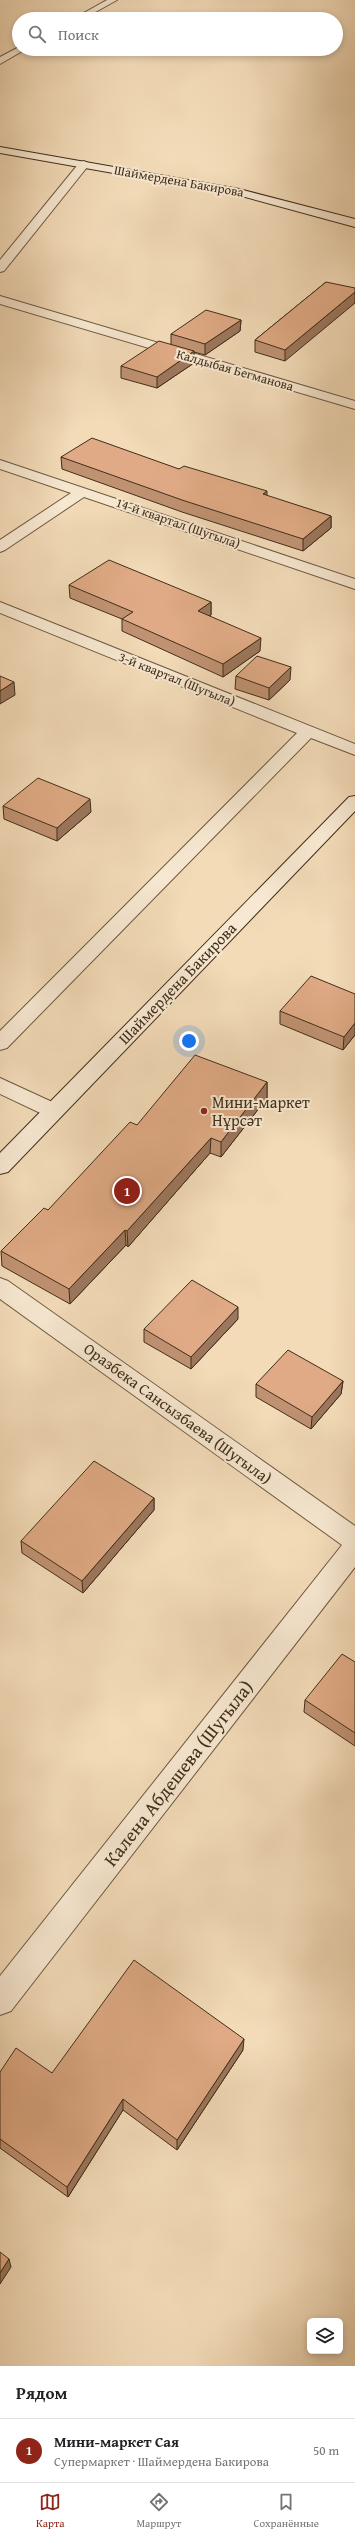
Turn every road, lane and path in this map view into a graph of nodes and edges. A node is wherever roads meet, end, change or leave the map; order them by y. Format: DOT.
graph roads {
  1 [pos="112,0"];
  2 [pos="90,12"];
  3 [pos="12,54"];
  4 [pos="0,61"];
  5 [pos="0,150"];
  6 [pos="84,164"];
  7 [pos="355,223"];
  8 [pos="0,268"];
  9 [pos="0,300"];
  10 [pos="355,405"];
  11 [pos="0,464"];
  12 [pos="84,491"];
  13 [pos="0,547"];
  14 [pos="355,584"];
  15 [pos="0,607"];
  16 [pos="308,731"];
  17 [pos="355,750"];
  18 [pos="355,801"];
  19 [pos="0,1043"];
  20 [pos="0,1084"];
  21 [pos="53,1111"];
  22 [pos="0,1166"];
  23 [pos="0,1286"];
  24 [pos="355,1540"];
  25 [pos="355,1547"];
  26 [pos="0,2000"];
  1 -- 2 [label="lane"];
  3 -- 4 [label="lane"];
  5 -- 6 [label="street, Шаймердена Бакирова"];
  6 -- 7 [label="street, Шаймердена Бакирова"];
  6 -- 8 [label="street"];
  9 -- 10 [label="street, Калдыбая Бегманова"];
  11 -- 12 [label="street, 14-й квартал (Шугыла)"];
  12 -- 13 [label="street"];
  12 -- 14 [label="street, 14-й квартал (Шугыла)"];
  15 -- 16 [label="street, 3-й квартал (Шугыла)"];
  16 -- 17 [label="street, 3-й квартал (Шугыла)"];
  16 -- 19 [label="street"];
  18 -- 21 [label="street, Шаймердена Бакирова"];
  20 -- 21 [label="street"];
  21 -- 22 [label="street, Шаймердена Бакирова"];
  23 -- 24 [label="street, Оразбека Сансызбаева (Шугыла)"];
  25 -- 26 [label="street, Калена Абдешева (Шугыла)"];
}
